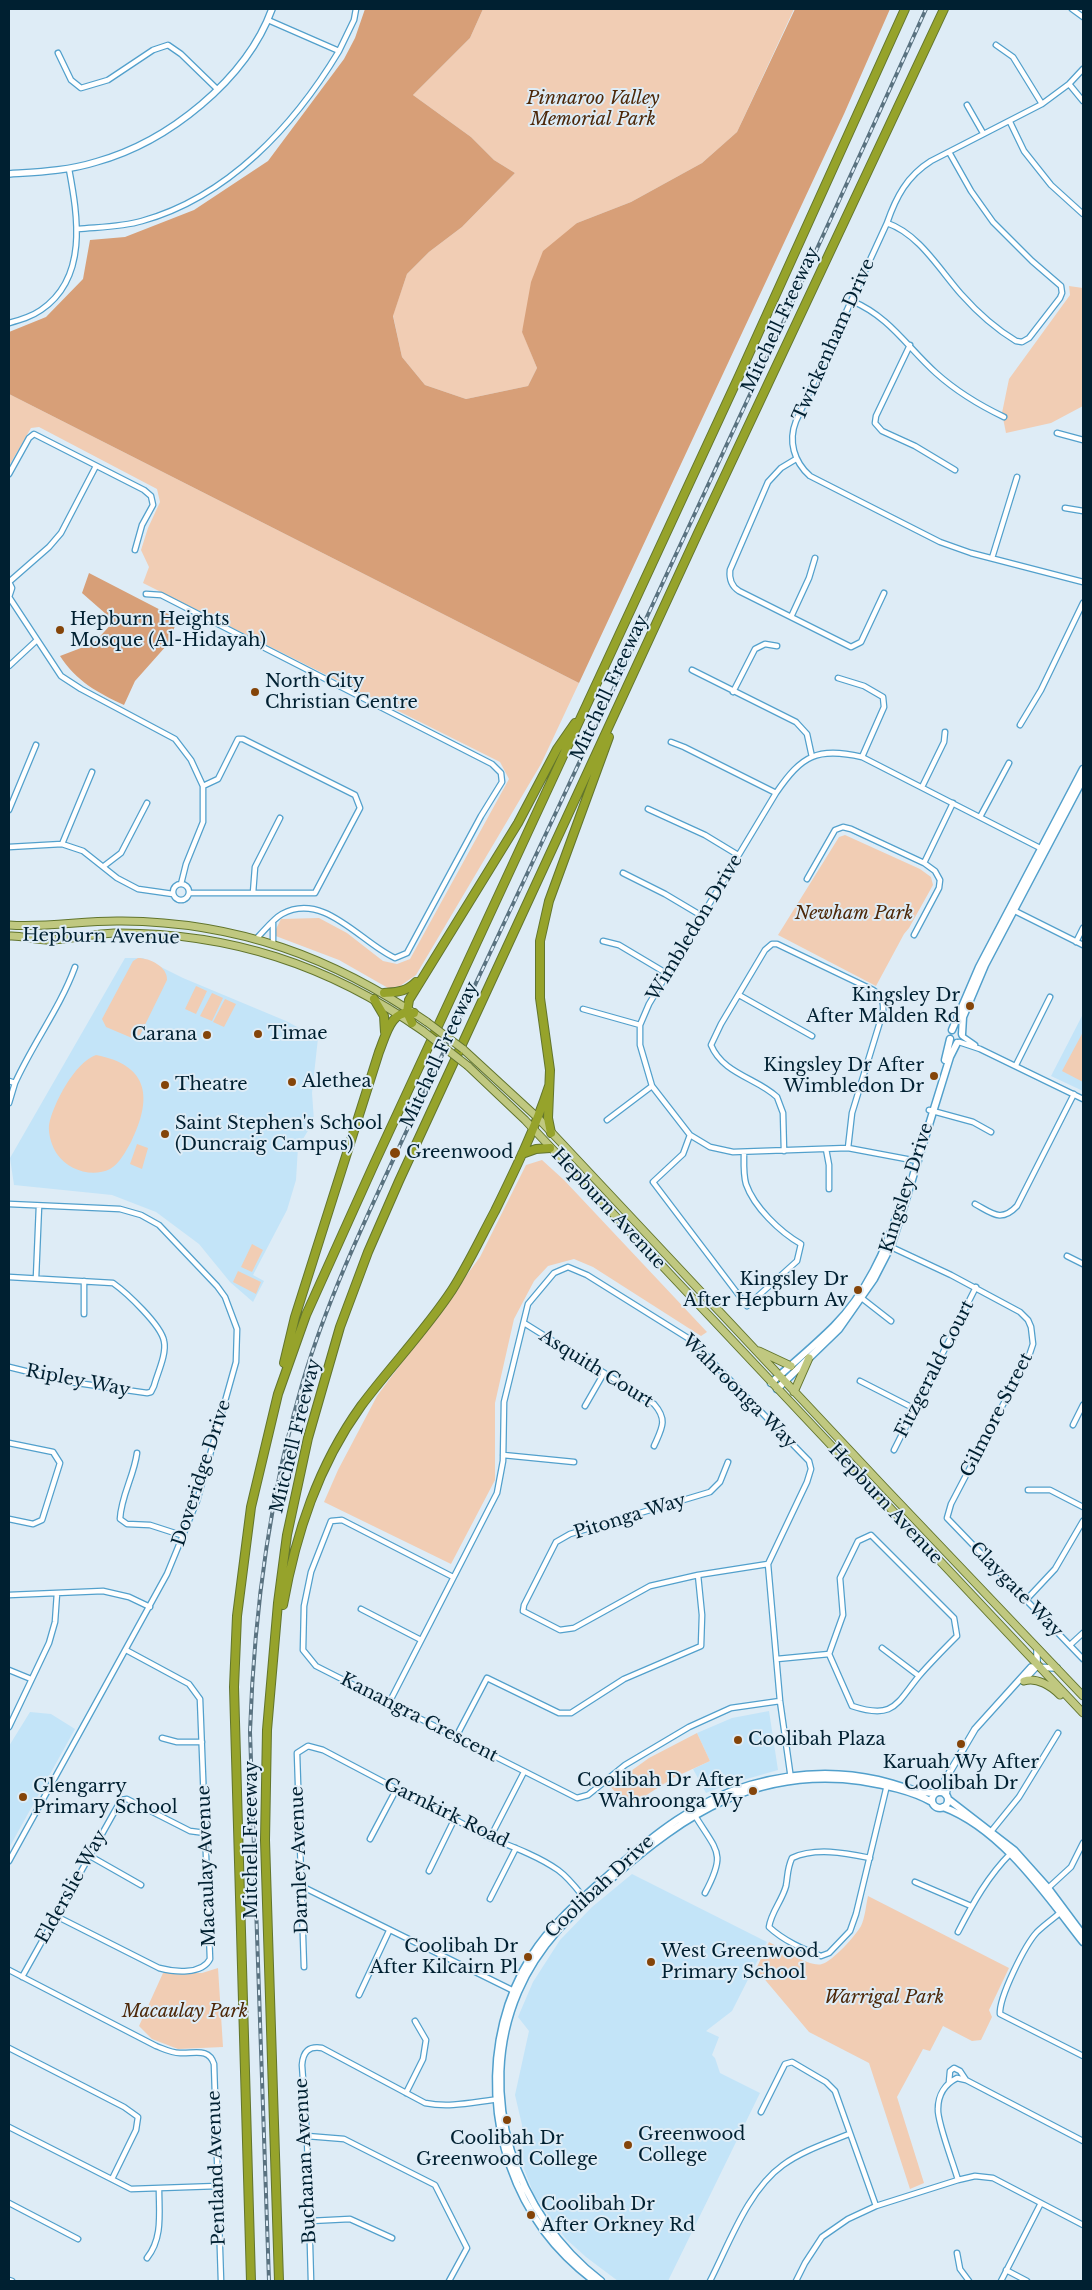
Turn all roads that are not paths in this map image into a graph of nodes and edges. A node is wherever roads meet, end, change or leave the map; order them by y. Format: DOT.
graph roads {
  1 [pos="272,9"];
  2 [pos="356,9"];
  3 [pos="905,9"];
  4 [pos="944,9"];
  5 [pos="1072,9"];
  6 [pos="1083,17"];
  7 [pos="268,20"];
  8 [pos="996,45"];
  9 [pos="339,51"];
  10 [pos="58,53"];
  11 [pos="1083,69"];
  12 [pos="1069,84"];
  13 [pos="217,89"];
  14 [pos="1083,101"];
  15 [pos="1042,104"];
  16 [pos="967,105"];
  17 [pos="1010,122"];
  18 [pos="983,133"];
  19 [pos="949,152"];
  20 [pos="69,169"];
  21 [pos="9,174"];
  22 [pos="1083,214"];
  23 [pos="887,223"];
  24 [pos="78,229"];
  25 [pos="852,301"];
  26 [pos="9,323"];
  27 [pos="910,345"];
  28 [pos="1004,417"];
  29 [pos="1056,433"];
  30 [pos="1083,440"];
  31 [pos="796,459"];
  32 [pos="96,466"];
  33 [pos="955,470"];
  34 [pos="9,474"];
  35 [pos="1017,477"];
  36 [pos="1065,508"];
  37 [pos="1083,511"];
  38 [pos="135,550"];
  39 [pos="815,558"];
  40 [pos="992,558"];
  41 [pos="9,582"];
  42 [pos="1083,582"];
  43 [pos="884,593"];
  44 [pos="146,594"];
  45 [pos="9,597"];
  46 [pos="1083,603"];
  47 [pos="791,617"];
  48 [pos="37,640"];
  49 [pos="777,646"];
  50 [pos="9,666"];
  51 [pos="692,670"];
  52 [pos="838,678"];
  53 [pos="627,688"];
  54 [pos="733,692"];
  55 [pos="590,700"];
  56 [pos="1020,725"];
  57 [pos="945,732"];
  58 [pos="671,742"];
  59 [pos="36,745"];
  60 [pos="812,757"];
  61 [pos="862,757"];
  62 [pos="1009,763"];
  63 [pos="1083,770"];
  64 [pos="92,772"];
  65 [pos="1083,779"];
  66 [pos="203,786"];
  67 [pos="922,787"];
  68 [pos="776,793"];
  69 [pos="147,803"];
  70 [pos="953,803"];
  71 [pos="648,809"];
  72 [pos="9,810"];
  73 [pos="980,817"];
  74 [pos="280,818"];
  75 [pos="62,844"];
  76 [pos="9,847"];
  77 [pos="1044,850"];
  78 [pos="738,855"];
  79 [pos="924,863"];
  80 [pos="104,866"];
  81 [pos="624,873"];
  82 [pos="807,879"];
  83 [pos="181,884"];
  84 [pos="189,893"];
  85 [pos="253,893"];
  86 [pos="173,894"];
  87 [pos="1012,909"];
  88 [pos="702,916"];
  89 [pos="273,923"];
  90 [pos="9,925"];
  91 [pos="1083,928"];
  92 [pos="914,935"];
  93 [pos="9,936"];
  94 [pos="256,938"];
  95 [pos="603,941"];
  96 [pos="1076,942"];
  97 [pos="273,943"];
  98 [pos="1083,945"];
  99 [pos="75,967"];
  100 [pos="426,970"];
  101 [pos="666,973"];
  102 [pos="384,993"];
  103 [pos="739,995"];
  104 [pos="1050,998"];
  105 [pos="374,999"];
  106 [pos="583,1009"];
  107 [pos="410,1011"];
  108 [pos="398,1014"];
  109 [pos="412,1023"];
  110 [pos="640,1025"];
  111 [pos="952,1030"];
  112 [pos="812,1036"];
  113 [pos="385,1037"];
  114 [pos="950,1039"];
  115 [pos="960,1039"];
  116 [pos="1016,1065"];
  117 [pos="9,1080"];
  118 [pos="15,1083"];
  119 [pos="549,1086"];
  120 [pos="652,1086"];
  121 [pos="1074,1094"];
  122 [pos="1083,1099"];
  123 [pos="9,1103"];
  124 [pos="931,1111"];
  125 [pos="538,1118"];
  126 [pos="607,1120"];
  127 [pos="533,1129"];
  128 [pos="991,1132"];
  129 [pos="551,1133"];
  130 [pos="690,1135"];
  131 [pos="550,1148"];
  132 [pos="848,1148"];
  133 [pos="826,1149"];
  134 [pos="784,1151"];
  135 [pos="744,1152"];
  136 [pos="522,1154"];
  137 [pos="915,1161"];
  138 [pos="829,1189"];
  139 [pos="9,1204"];
  140 [pos="975,1204"];
  141 [pos="39,1206"];
  142 [pos="646,1235"];
  143 [pos="888,1245"];
  144 [pos="1067,1256"];
  145 [pos="1083,1264"];
  146 [pos="664,1269"];
  147 [pos="9,1276"];
  148 [pos="36,1278"];
  149 [pos="84,1281"];
  150 [pos="976,1287"];
  151 [pos="860,1297"];
  152 [pos="84,1314"];
  153 [pos="891,1321"];
  154 [pos="524,1323"];
  155 [pos="750,1345"];
  156 [pos="808,1358"];
  157 [pos="791,1366"];
  158 [pos="9,1367"];
  159 [pos="604,1374"];
  160 [pos="781,1379"];
  161 [pos="860,1381"];
  162 [pos="771,1382"];
  163 [pos="776,1388"];
  164 [pos="794,1392"];
  165 [pos="278,1394"];
  166 [pos="1083,1405"];
  167 [pos="585,1406"];
  168 [pos="915,1409"];
  169 [pos="1073,1425"];
  170 [pos="9,1443"];
  171 [pos="654,1446"];
  172 [pos="894,1450"];
  173 [pos="137,1453"];
  174 [pos="503,1455"];
  175 [pos="574,1462"];
  176 [pos="728,1462"];
  177 [pos="1028,1490"];
  178 [pos="1083,1507"];
  179 [pos="9,1519"];
  180 [pos="948,1520"];
  181 [pos="1083,1521"];
  182 [pos="184,1536"];
  183 [pos="768,1564"];
  184 [pos="698,1575"];
  185 [pos="453,1577"];
  186 [pos="57,1594"];
  187 [pos="9,1595"];
  188 [pos="1026,1600"];
  189 [pos="150,1608"];
  190 [pos="361,1609"];
  191 [pos="276,1633"];
  192 [pos="1083,1633"];
  193 [pos="421,1640"];
  194 [pos="1070,1645"];
  195 [pos="882,1648"];
  196 [pos="1037,1648"];
  197 [pos="126,1650"];
  198 [pos="829,1654"];
  199 [pos="777,1659"];
  200 [pos="1083,1659"];
  201 [pos="1037,1666"];
  202 [pos="1057,1669"];
  203 [pos="9,1670"];
  204 [pos="919,1676"];
  205 [pos="31,1679"];
  206 [pos="1024,1680"];
  207 [pos="1015,1686"];
  208 [pos="1083,1696"];
  209 [pos="780,1701"];
  210 [pos="389,1703"];
  211 [pos="1083,1714"];
  212 [pos="9,1726"];
  213 [pos="1058,1733"];
  214 [pos="456,1737"];
  215 [pos="162,1738"];
  216 [pos="202,1742"];
  217 [pos="297,1754"];
  218 [pos="524,1772"];
  219 [pos="949,1777"];
  220 [pos="791,1778"];
  221 [pos="887,1784"];
  222 [pos="396,1790"];
  223 [pos="937,1792"];
  224 [pos="947,1797"];
  225 [pos="932,1802"];
  226 [pos="943,1808"];
  227 [pos="693,1812"];
  228 [pos="454,1820"];
  229 [pos="205,1833"];
  230 [pos="990,1833"];
  231 [pos="490,1838"];
  232 [pos="370,1840"];
  233 [pos="1083,1842"];
  234 [pos="516,1848"];
  235 [pos="1012,1852"];
  236 [pos="90,1856"];
  237 [pos="870,1858"];
  238 [pos="9,1861"];
  239 [pos="429,1871"];
  240 [pos="915,1882"];
  241 [pos="141,1884"];
  242 [pos="301,1886"];
  243 [pos="1046,1890"];
  244 [pos="705,1893"];
  245 [pos="490,1899"];
  246 [pos="585,1899"];
  247 [pos="971,1906"];
  248 [pos="1062,1912"];
  249 [pos="56,1916"];
  250 [pos="389,1931"];
  251 [pos="958,1932"];
  252 [pos="1083,1935"];
  253 [pos="1083,1942"];
  254 [pos="304,1967"];
  255 [pos="9,1970"];
  256 [pos="22,1977"];
  257 [pos="515,1991"];
  258 [pos="359,1995"];
  259 [pos="415,2021"];
  260 [pos="9,2048"];
  261 [pos="1083,2056"];
  262 [pos="966,2080"];
  263 [pos="949,2082"];
  264 [pos="406,2093"];
  265 [pos="498,2099"];
  266 [pos="761,2112"];
  267 [pos="9,2127"];
  268 [pos="849,2134"];
  269 [pos="308,2136"];
  270 [pos="1083,2141"];
  271 [pos="112,2179"];
  272 [pos="958,2180"];
  273 [pos="218,2186"];
  274 [pos="159,2189"];
  275 [pos="9,2203"];
  276 [pos="1041,2203"];
  277 [pos="876,2206"];
  278 [pos="310,2221"];
  279 [pos="1083,2225"];
  280 [pos="78,2238"];
  281 [pos="392,2238"];
  282 [pos="958,2253"];
  283 [pos="147,2258"];
  284 [pos="1006,2270"];
  285 [pos="221,2281"];
  286 [pos="251,2281"];
  287 [pos="279,2281"];
  288 [pos="311,2281"];
  289 [pos="449,2281"];
  290 [pos="594,2281"];
  291 [pos="601,2281"];
  292 [pos="710,2281"];
  293 [pos="796,2281"];
  294 [pos="969,2281"];
  295 [pos="1000,2281"];
  296 [pos="1027,2281"];
  1 -- 7 [label="street"];
  2 -- 9 [label="street"];
  3 -- 55 [label="highway, Mitchell Freeway"];
  4 -- 53 [label="highway, Mitchell Freeway"];
  5 -- 6 [label="street"];
  7 -- 9 [label="street"];
  7 -- 13 [label="street"];
  8 -- 15 [label="street"];
  9 -- 24 [label="street"];
  10 -- 13 [label="street"];
  11 -- 12 [label="street, Twickenham Drive"];
  12 -- 14 [label="street"];
  12 -- 15 [label="street, Twickenham Drive"];
  13 -- 20 [label="street"];
  15 -- 17 [label="street, Twickenham Drive"];
  16 -- 18 [label="street"];
  17 -- 18 [label="street, Twickenham Drive"];
  17 -- 22 [label="street"];
  18 -- 19 [label="street, Twickenham Drive"];
  19 -- 23 [label="street, Twickenham Drive"];
  19 -- 23 [label="street"];
  20 -- 21 [label="street"];
  20 -- 24 [label="street"];
  23 -- 25 [label="street, Twickenham Drive"];
  24 -- 26 [label="street"];
  25 -- 27 [label="street"];
  25 -- 31 [label="street, Twickenham Drive"];
  27 -- 28 [label="street"];
  27 -- 33 [label="street"];
  29 -- 30 [label="street"];
  31 -- 40 [label="street"];
  31 -- 47 [label="street"];
  32 -- 34 [label="street"];
  32 -- 38 [label="street"];
  32 -- 41 [label="street"];
  35 -- 40 [label="street"];
  36 -- 37 [label="street"];
  39 -- 47 [label="street"];
  40 -- 42 [label="street"];
  41 -- 45 [label="street"];
  43 -- 47 [label="street"];
  44 -- 89 [label="street"];
  45 -- 48 [label="street"];
  46 -- 56 [label="street"];
  48 -- 50 [label="street"];
  48 -- 66 [label="street"];
  49 -- 54 [label="street"];
  51 -- 54 [label="street"];
  52 -- 61 [label="street"];
  53 -- 119 [label="highway"];
  53 -- 191 [label="highway, Mitchell Freeway"];
  54 -- 60 [label="street"];
  55 -- 100 [label="highway"];
  55 -- 165 [label="highway, Mitchell Freeway"];
  57 -- 67 [label="street"];
  58 -- 68 [label="street"];
  59 -- 72 [label="street"];
  60 -- 61 [label="street, Wimbledon Drive"];
  60 -- 68 [label="street, Wimbledon Drive"];
  61 -- 67 [label="street, Wimbledon Drive"];
  62 -- 73 [label="street"];
  63 -- 77 [label="main road, Kingsley Drive"];
  64 -- 75 [label="street"];
  65 -- 77 [label="main road, Kingsley Drive"];
  66 -- 83 [label="street"];
  66 -- 85 [label="street"];
  67 -- 70 [label="street, Wimbledon Drive"];
  68 -- 78 [label="street, Wimbledon Drive"];
  69 -- 80 [label="street"];
  70 -- 73 [label="street, Wimbledon Drive"];
  70 -- 79 [label="street"];
  71 -- 78 [label="street"];
  73 -- 77 [label="street, Wimbledon Drive"];
  74 -- 85 [label="street"];
  75 -- 76 [label="street"];
  75 -- 80 [label="street"];
  77 -- 87 [label="main road, Kingsley Drive"];
  78 -- 88 [label="street, Wimbledon Drive"];
  79 -- 82 [label="street"];
  79 -- 92 [label="street"];
  80 -- 86 [label="street"];
  81 -- 88 [label="street"];
  83 -- 84 [label="street"];
  83 -- 86 [label="street"];
  84 -- 85 [label="street"];
  84 -- 86 [label="street"];
  87 -- 96 [label="street"];
  87 -- 111 [label="main road, Kingsley Drive"];
  87 -- 115 [label="main road, Kingsley Drive"];
  88 -- 101 [label="street, Wimbledon Drive"];
  89 -- 94 [label="street"];
  89 -- 97 [label="street"];
  90 -- 94 [label="main road, Hepburn Avenue"];
  91 -- 96 [label="street"];
  93 -- 105 [label="main road, Hepburn Avenue"];
  94 -- 97 [label="main road, Hepburn Avenue"];
  95 -- 101 [label="street"];
  96 -- 98 [label="street"];
  97 -- 102 [label="main road, Hepburn Avenue"];
  99 -- 118 [label="street"];
  100 -- 102 [label="highway"];
  100 -- 107 [label="highway"];
  101 -- 110 [label="street, Wimbledon Drive"];
  102 -- 107 [label="main road, Hepburn Avenue"];
  103 -- 112 [label="street"];
  103 -- 132 [label="street"];
  103 -- 134 [label="street"];
  104 -- 116 [label="street"];
  105 -- 108 [label="main road, Hepburn Avenue"];
  105 -- 113 [label="highway"];
  106 -- 110 [label="street"];
  107 -- 108 [label="highway"];
  107 -- 109 [label="highway"];
  107 -- 125 [label="main road, Hepburn Avenue, bridge"];
  108 -- 109 [label="main road, Hepburn Avenue"];
  108 -- 113 [label="highway"];
  109 -- 127 [label="main road, Hepburn Avenue, bridge"];
  110 -- 120 [label="street, Wimbledon Drive"];
  111 -- 114 [label="main road, Kingsley Drive"];
  111 -- 115 [label="main road"];
  113 -- 165 [label="highway"];
  114 -- 115 [label="main road"];
  114 -- 124 [label="main road, Kingsley Drive"];
  115 -- 116 [label="street"];
  115 -- 124 [label="main road, Kingsley Drive"];
  116 -- 121 [label="street"];
  117 -- 118 [label="street"];
  118 -- 123 [label="street"];
  119 -- 125 [label="highway"];
  119 -- 129 [label="highway"];
  120 -- 126 [label="street"];
  120 -- 130 [label="street, Wimbledon Drive"];
  121 -- 122 [label="street"];
  121 -- 140 [label="street"];
  124 -- 128 [label="street"];
  124 -- 137 [label="main road, Kingsley Drive"];
  125 -- 127 [label="highway"];
  125 -- 129 [label="main road, Hepburn Avenue"];
  127 -- 131 [label="main road, Hepburn Avenue"];
  127 -- 136 [label="highway"];
  129 -- 142 [label="main road, Hepburn Avenue"];
  130 -- 135 [label="street, Wimbledon Drive"];
  130 -- 135 [label="street"];
  131 -- 136 [label="highway"];
  131 -- 146 [label="main road, Hepburn Avenue"];
  132 -- 133 [label="street, Wimbledon Drive"];
  132 -- 137 [label="street, Wimbledon Drive"];
  133 -- 134 [label="street, Wimbledon Drive"];
  133 -- 138 [label="street"];
  134 -- 135 [label="street, Wimbledon Drive"];
  136 -- 191 [label="highway"];
  137 -- 143 [label="main road, Kingsley Drive"];
  139 -- 141 [label="street, Doveridge Drive"];
  141 -- 148 [label="street"];
  141 -- 182 [label="street, Doveridge Drive"];
  142 -- 146 [label="main road"];
  142 -- 155 [label="main road, Hepburn Avenue"];
  143 -- 150 [label="street, Gilmore Street"];
  143 -- 151 [label="main road, Kingsley Drive"];
  144 -- 145 [label="street"];
  146 -- 162 [label="main road, Hepburn Avenue"];
  147 -- 148 [label="street, Ripley Way"];
  148 -- 149 [label="street, Ripley Way"];
  149 -- 152 [label="street"];
  149 -- 158 [label="street, Ripley Way"];
  150 -- 168 [label="street, Fitzgerald Court"];
  150 -- 180 [label="street, Gilmore Street"];
  151 -- 153 [label="street"];
  151 -- 156 [label="main road, Kingsley Drive"];
  151 -- 157 [label="main road, Kingsley Drive"];
  154 -- 159 [label="street, Asquith Court"];
  154 -- 174 [label="street, Wahroonga Way"];
  154 -- 183 [label="street, Wahroonga Way"];
  155 -- 157 [label="main road"];
  155 -- 160 [label="main road, Hepburn Avenue"];
  156 -- 160 [label="main road, Kingsley Drive"];
  156 -- 164 [label="main road"];
  157 -- 160 [label="main road, Kingsley Drive"];
  159 -- 167 [label="street"];
  159 -- 171 [label="street, Asquith Court"];
  160 -- 162 [label="main road, Kingsley Drive"];
  160 -- 163 [label="main road, Kingsley Drive"];
  160 -- 164 [label="main road, Hepburn Avenue"];
  161 -- 168 [label="street"];
  162 -- 163 [label="main road, Hepburn Avenue"];
  163 -- 201 [label="main road, Hepburn Avenue"];
  164 -- 196 [label="main road, Hepburn Avenue"];
  165 -- 286 [label="highway, Mitchell Freeway"];
  166 -- 169 [label="street"];
  168 -- 172 [label="street, Fitzgerald Court"];
  170 -- 179 [label="street"];
  173 -- 182 [label="street"];
  174 -- 175 [label="street"];
  174 -- 185 [label="street, Wahroonga Way"];
  176 -- 184 [label="street, Pitonga Way"];
  177 -- 178 [label="street"];
  180 -- 188 [label="street, Claygate Way"];
  181 -- 188 [label="street"];
  182 -- 189 [label="street, Doveridge Drive"];
  183 -- 184 [label="street, Pitonga Way"];
  183 -- 199 [label="street, Wahroonga Way"];
  184 -- 214 [label="street"];
  185 -- 193 [label="street, Wahroonga Way"];
  185 -- 210 [label="street, Kanangra Crescent"];
  186 -- 187 [label="street"];
  186 -- 189 [label="street"];
  186 -- 205 [label="street"];
  188 -- 194 [label="street, Claygate Way"];
  189 -- 197 [label="street, Doveridge Drive"];
  190 -- 193 [label="street"];
  191 -- 287 [label="highway, Mitchell Freeway"];
  192 -- 194 [label="street"];
  193 -- 210 [label="street, Wahroonga Way"];
  194 -- 200 [label="street, Claygate Way"];
  195 -- 204 [label="street"];
  196 -- 201 [label="street"];
  196 -- 202 [label="main road, Hepburn Avenue"];
  197 -- 216 [label="street, Macaulay Avenue"];
  197 -- 238 [label="street, Doveridge Drive"];
  198 -- 199 [label="street"];
  198 -- 204 [label="street"];
  198 -- 204 [label="street"];
  199 -- 209 [label="street, Wahroonga Way"];
  201 -- 202 [label="street"];
  201 -- 206 [label="street"];
  201 -- 207 [label="street"];
  201 -- 211 [label="main road, Hepburn Avenue"];
  202 -- 208 [label="main road, Hepburn Avenue"];
  203 -- 205 [label="street"];
  205 -- 212 [label="street"];
  206 -- 207 [label="street"];
  206 -- 211 [label="main road"];
  207 -- 219 [label="street"];
  209 -- 218 [label="street, Kanangra Crescent"];
  209 -- 220 [label="street, Wahroonga Way"];
  210 -- 214 [label="street, Kanangra Crescent"];
  213 -- 230 [label="street"];
  214 -- 218 [label="street, Kanangra Crescent"];
  215 -- 216 [label="street"];
  216 -- 229 [label="street, Macaulay Avenue"];
  217 -- 222 [label="street, Garnkirk Road"];
  217 -- 242 [label="street, Darnley Avenue"];
  218 -- 231 [label="street"];
  219 -- 223 [label="street"];
  219 -- 224 [label="street"];
  220 -- 221 [label="main road, Coolibah Drive"];
  220 -- 227 [label="main road, Coolibah Drive"];
  221 -- 223 [label="main road, Coolibah Drive"];
  221 -- 225 [label="main road, Coolibah Drive"];
  221 -- 237 [label="street"];
  222 -- 228 [label="street, Garnkirk Road"];
  222 -- 232 [label="street"];
  223 -- 224 [label="main road"];
  223 -- 225 [label="main road"];
  224 -- 226 [label="main road"];
  224 -- 230 [label="main road"];
  225 -- 226 [label="main road"];
  226 -- 230 [label="main road"];
  227 -- 244 [label="street"];
  227 -- 246 [label="main road, Coolibah Drive"];
  228 -- 231 [label="street, Garnkirk Road"];
  228 -- 239 [label="street"];
  229 -- 236 [label="street, Elderslie Way"];
  229 -- 249 [label="street, Macaulay Avenue"];
  230 -- 235 [label="main road"];
  231 -- 234 [label="street, Garnkirk Road"];
  233 -- 243 [label="street"];
  234 -- 245 [label="street"];
  234 -- 246 [label="street, Garnkirk Road"];
  235 -- 243 [label="main road"];
  235 -- 247 [label="street"];
  236 -- 241 [label="street"];
  236 -- 249 [label="street, Elderslie Way"];
  237 -- 237 [label="street"];
  240 -- 247 [label="street"];
  242 -- 250 [label="street"];
  242 -- 254 [label="street, Darnley Avenue"];
  243 -- 248 [label="main road"];
  246 -- 257 [label="main road, Coolibah Drive"];
  247 -- 251 [label="street"];
  248 -- 252 [label="main road"];
  248 -- 253 [label="main road"];
  248 -- 261 [label="street"];
  249 -- 256 [label="street, Elderslie Way"];
  250 -- 257 [label="street"];
  250 -- 258 [label="street"];
  255 -- 256 [label="street"];
  256 -- 273 [label="street, Pentland Avenue"];
  257 -- 265 [label="main road, Coolibah Drive"];
  259 -- 264 [label="street"];
  260 -- 271 [label="street"];
  262 -- 263 [label="street"];
  262 -- 263 [label="street"];
  262 -- 270 [label="street"];
  263 -- 272 [label="street"];
  264 -- 265 [label="street"];
  264 -- 269 [label="street, Buchanan Avenue"];
  265 -- 290 [label="main road, Coolibah Drive"];
  265 -- 291 [label="main road, Coolibah Drive"];
  266 -- 268 [label="street"];
  267 -- 271 [label="street"];
  268 -- 277 [label="street"];
  268 -- 292 [label="street"];
  269 -- 278 [label="street, Buchanan Avenue"];
  269 -- 289 [label="street"];
  271 -- 274 [label="street"];
  272 -- 276 [label="street"];
  272 -- 277 [label="street"];
  273 -- 274 [label="street"];
  273 -- 285 [label="street, Pentland Avenue"];
  274 -- 283 [label="street"];
  275 -- 280 [label="street"];
  276 -- 279 [label="street"];
  276 -- 284 [label="street"];
  277 -- 293 [label="street"];
  278 -- 281 [label="street"];
  278 -- 288 [label="street, Buchanan Avenue"];
  282 -- 294 [label="street"];
  284 -- 295 [label="street"];
  284 -- 296 [label="street"];
}
